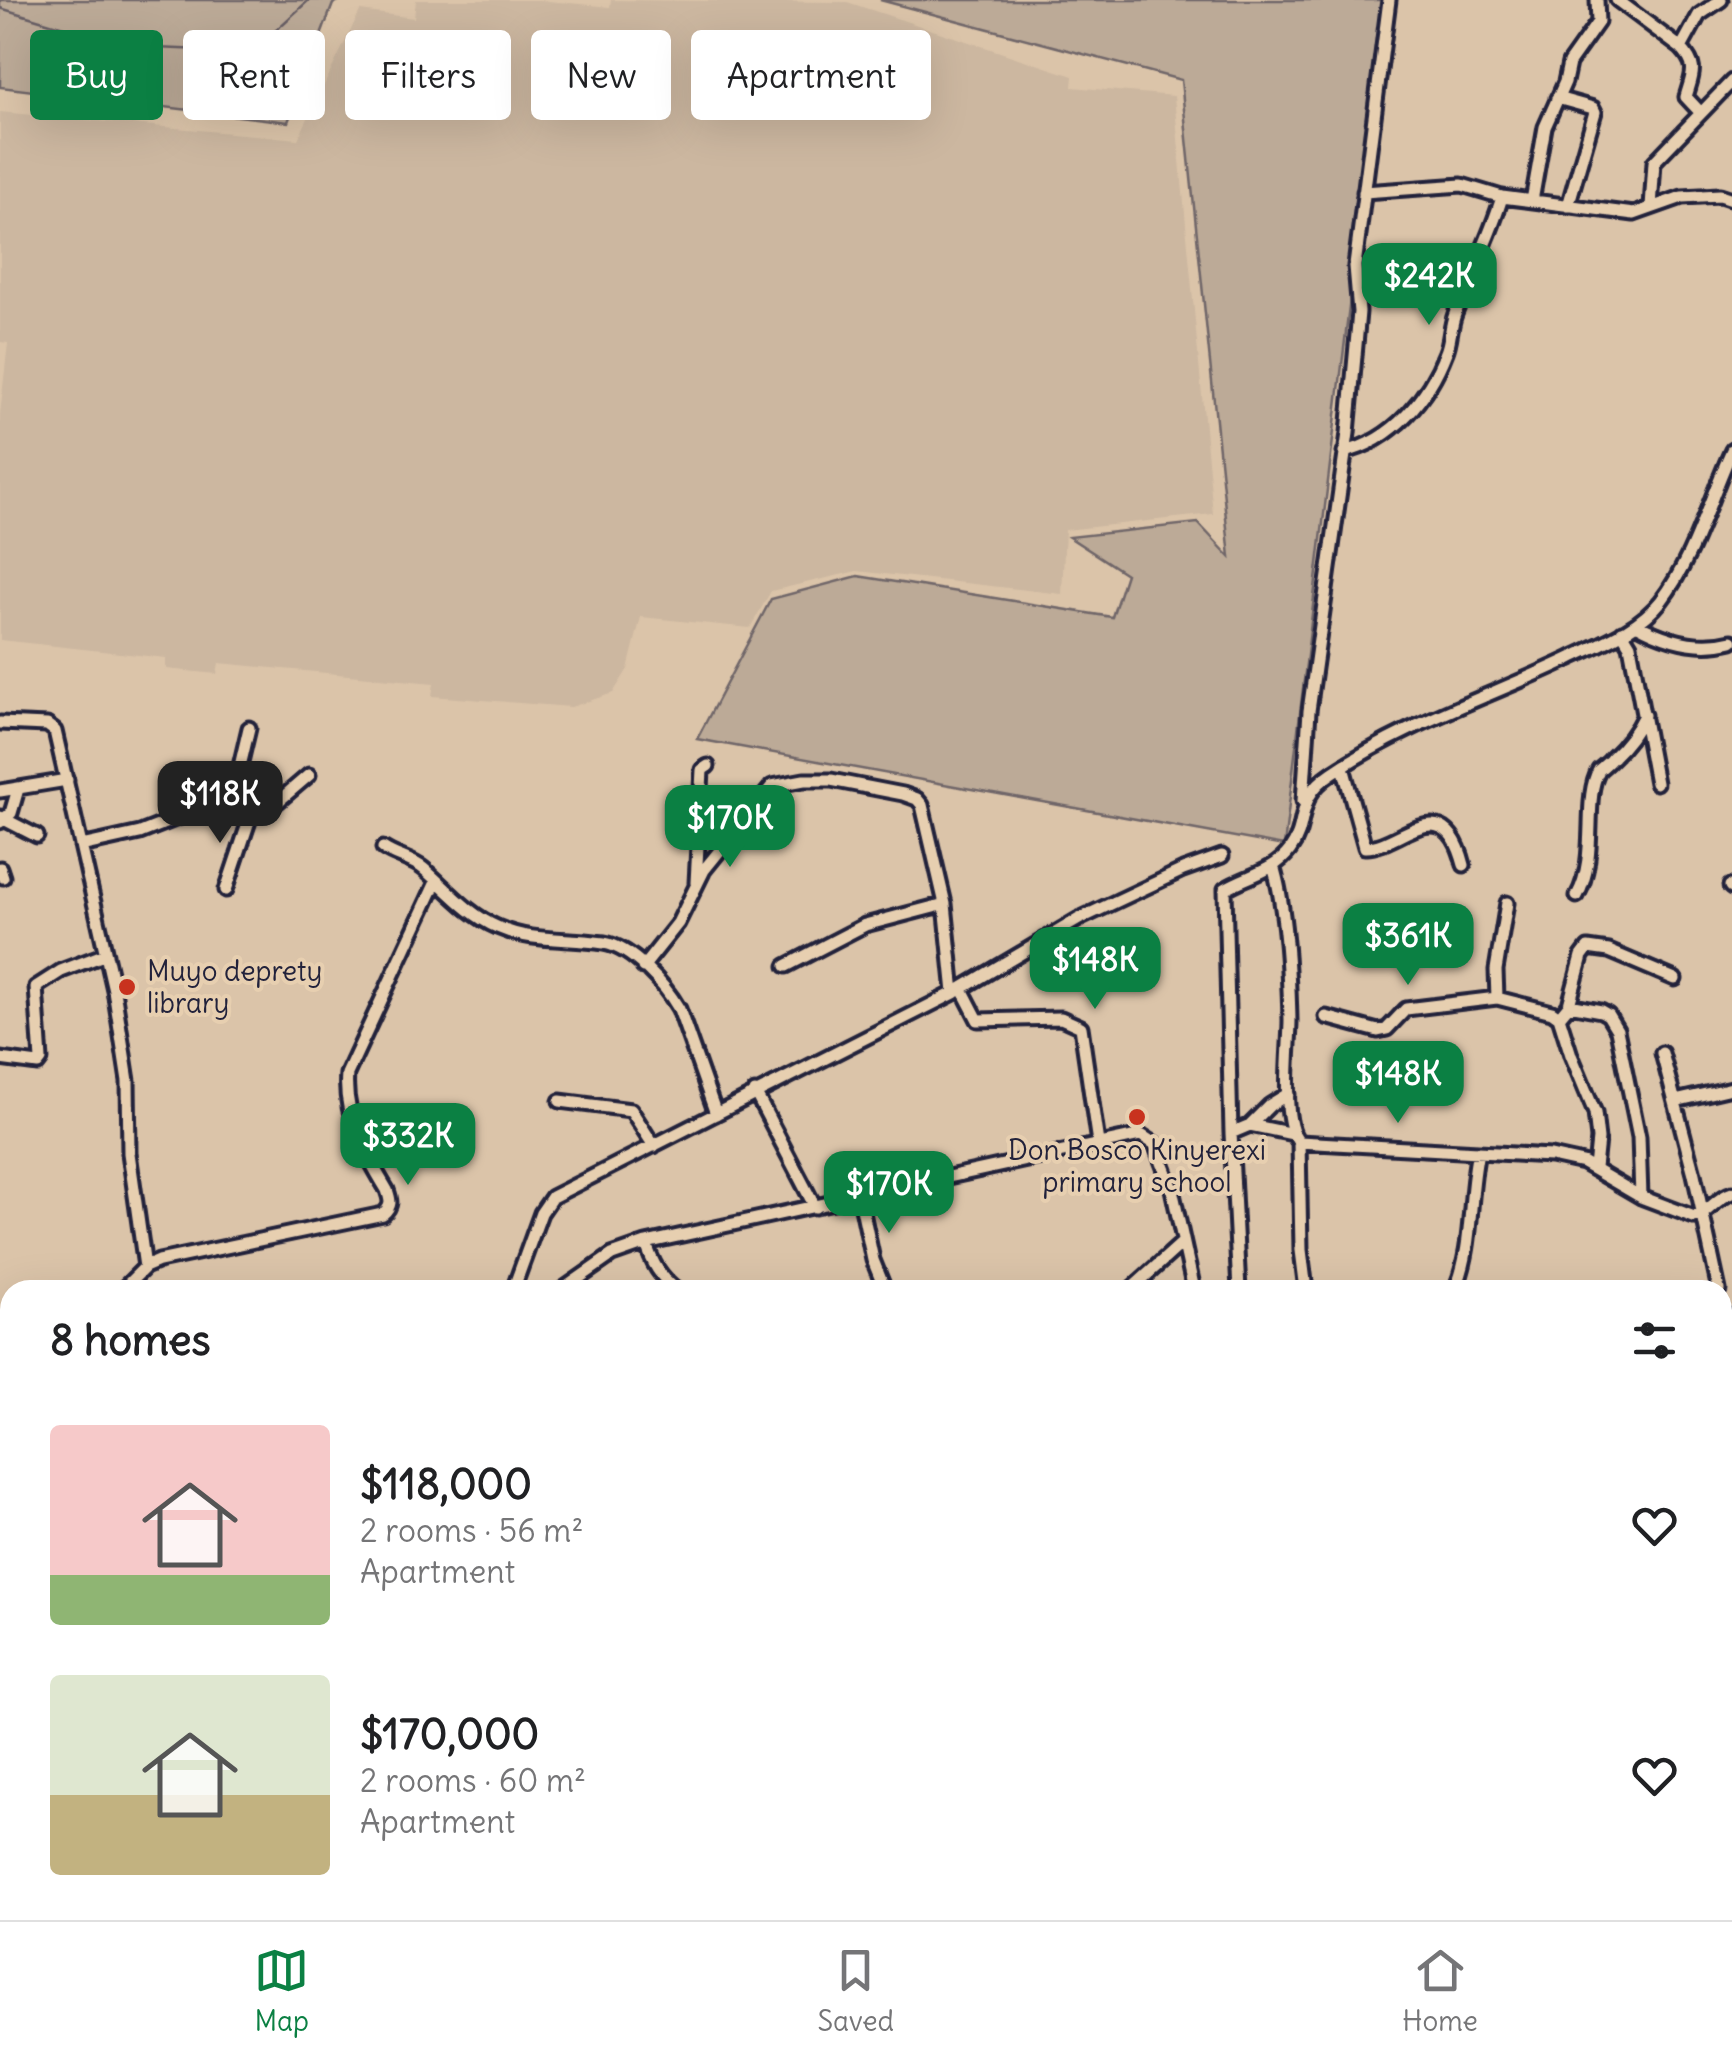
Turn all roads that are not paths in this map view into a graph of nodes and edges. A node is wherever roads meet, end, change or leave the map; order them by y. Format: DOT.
graph roads {
  1 [pos="1388,0"];
  2 [pos="1597,0"];
  3 [pos="1618,0"];
  4 [pos="1714,2"];
  5 [pos="1681,48"];
  6 [pos="1732,81"];
  7 [pos="1557,98"];
  8 [pos="1700,112"];
  9 [pos="1364,192"];
  10 [pos="1502,198"];
  11 [pos="1732,199"];
  12 [pos="1532,201"];
  13 [pos="1568,206"];
  14 [pos="1651,207"];
  15 [pos="1732,450"];
  16 [pos="1344,452"];
  17 [pos="1636,624"];
  18 [pos="1622,632"];
  19 [pos="1732,641"];
  20 [pos="1644,715"];
  21 [pos="0,723"];
  22 [pos="249,728"];
  23 [pos="708,766"];
  24 [pos="1343,767"];
  25 [pos="309,775"];
  26 [pos="67,780"];
  27 [pos="1656,784"];
  28 [pos="18,789"];
  29 [pos="0,790"];
  30 [pos="1303,805"];
  31 [pos="228,813"];
  32 [pos="251,815"];
  33 [pos="1,820"];
  34 [pos="37,836"];
  35 [pos="82,846"];
  36 [pos="383,848"];
  37 [pos="1222,856"];
  38 [pos="1464,865"];
  39 [pos="1273,866"];
  40 [pos="436,882"];
  41 [pos="696,883"];
  42 [pos="226,890"];
  43 [pos="1577,896"];
  44 [pos="1507,903"];
  45 [pos="945,904"];
  46 [pos="106,954"];
  47 [pos="786,966"];
  48 [pos="643,968"];
  49 [pos="1675,979"];
  50 [pos="958,991"];
  51 [pos="1497,998"];
  52 [pos="1569,1005"];
  53 [pos="1560,1016"];
  54 [pos="1326,1017"];
  55 [pos="1662,1053"];
  56 [pos="0,1059"];
  57 [pos="1732,1088"];
  58 [pos="755,1092"];
  59 [pos="1288,1094"];
  60 [pos="560,1101"];
  61 [pos="1675,1101"];
  62 [pos="716,1114"];
  63 [pos="1250,1125"];
  64 [pos="1230,1133"];
  65 [pos="1296,1138"];
  66 [pos="1098,1143"];
  67 [pos="654,1146"];
  68 [pos="1478,1152"];
  69 [pos="1595,1168"];
  70 [pos="1732,1193"];
  71 [pos="1641,1197"];
  72 [pos="860,1198"];
  73 [pos="815,1208"];
  74 [pos="1701,1216"];
  75 [pos="646,1243"];
  76 [pos="1182,1243"];
  77 [pos="146,1267"];
  78 [pos="132,1280"];
  79 [pos="517,1280"];
  80 [pos="576,1280"];
  81 [pos="664,1280"];
  82 [pos="882,1280"];
  83 [pos="1141,1280"];
  84 [pos="1191,1280"];
  85 [pos="1238,1280"];
  86 [pos="1305,1280"];
  87 [pos="1457,1280"];
  88 [pos="1717,1280"];
  1 -- 9 [label="street"];
  2 -- 7 [label="street"];
  3 -- 5 [label="street"];
  4 -- 5 [label="street"];
  5 -- 8 [label="street"];
  6 -- 8 [label="street"];
  7 -- 12 [label="street"];
  7 -- 13 [label="street"];
  8 -- 14 [label="street"];
  9 -- 10 [label="street"];
  9 -- 16 [label="street"];
  10 -- 12 [label="street"];
  10 -- 16 [label="street"];
  11 -- 14 [label="street"];
  12 -- 13 [label="street"];
  13 -- 14 [label="street"];
  15 -- 17 [label="street"];
  16 -- 30 [label="street"];
  17 -- 18 [label="street"];
  17 -- 19 [label="street"];
  18 -- 20 [label="street"];
  18 -- 24 [label="street"];
  20 -- 27 [label="street"];
  20 -- 43 [label="street"];
  21 -- 26 [label="street"];
  22 -- 31 [label="street"];
  23 -- 41 [label="street"];
  24 -- 30 [label="street"];
  24 -- 38 [label="street"];
  25 -- 32 [label="street"];
  26 -- 28 [label="street"];
  26 -- 35 [label="street"];
  28 -- 29 [label="street"];
  28 -- 33 [label="street"];
  30 -- 39 [label="street"];
  31 -- 32 [label="street"];
  31 -- 35 [label="street"];
  32 -- 42 [label="street"];
  33 -- 34 [label="street"];
  35 -- 46 [label="street"];
  36 -- 40 [label="street"];
  37 -- 50 [label="street"];
  39 -- 59 [label="street"];
  39 -- 64 [label="street"];
  40 -- 48 [label="street"];
  40 -- 77 [label="street"];
  41 -- 45 [label="street"];
  41 -- 48 [label="street"];
  44 -- 51 [label="street"];
  45 -- 47 [label="street"];
  45 -- 50 [label="street"];
  46 -- 56 [label="street"];
  46 -- 77 [label="street"];
  48 -- 62 [label="street"];
  49 -- 52 [label="street"];
  50 -- 58 [label="street"];
  50 -- 66 [label="street"];
  51 -- 53 [label="street"];
  51 -- 54 [label="street"];
  52 -- 53 [label="street"];
  52 -- 71 [label="street"];
  53 -- 69 [label="street"];
  55 -- 61 [label="street"];
  57 -- 61 [label="street"];
  58 -- 62 [label="street"];
  58 -- 73 [label="street"];
  59 -- 63 [label="street"];
  59 -- 65 [label="street"];
  60 -- 67 [label="street"];
  61 -- 74 [label="street"];
  62 -- 67 [label="street"];
  63 -- 64 [label="street"];
  63 -- 65 [label="street"];
  64 -- 85 [label="street"];
  65 -- 68 [label="street"];
  65 -- 86 [label="street"];
  66 -- 72 [label="street"];
  66 -- 76 [label="street"];
  67 -- 79 [label="street"];
  68 -- 69 [label="street"];
  68 -- 87 [label="street"];
  69 -- 71 [label="street"];
  70 -- 74 [label="street"];
  71 -- 74 [label="street"];
  72 -- 73 [label="street"];
  72 -- 82 [label="street"];
  73 -- 75 [label="street"];
  74 -- 88 [label="street"];
  75 -- 80 [label="street"];
  75 -- 81 [label="street"];
  76 -- 83 [label="street"];
  76 -- 84 [label="street"];
  77 -- 78 [label="street"];
}
